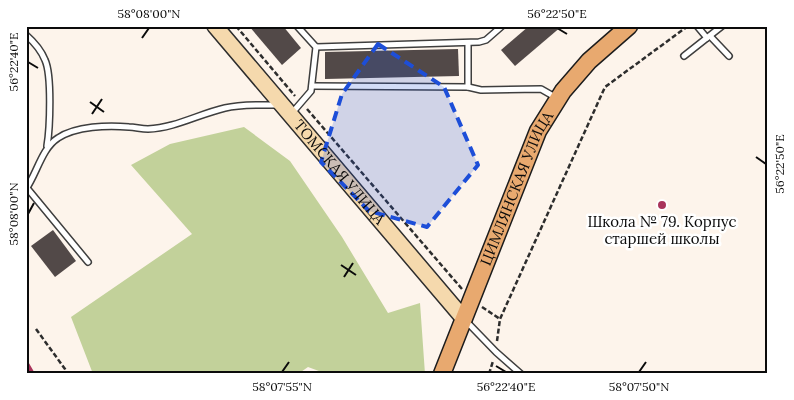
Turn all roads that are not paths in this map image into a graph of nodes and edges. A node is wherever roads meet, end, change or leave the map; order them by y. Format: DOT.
graph roads {
  1 [pos="215,26"];
  2 [pos="297,26"];
  3 [pos="502,26"];
  4 [pos="629,26"];
  5 [pos="697,26"];
  6 [pos="722,26"];
  7 [pos="26,35"];
  8 [pos="708,37"];
  9 [pos="468,43"];
  10 [pos="316,47"];
  11 [pos="684,56"];
  12 [pos="729,56"];
  13 [pos="312,86"];
  14 [pos="468,87"];
  15 [pos="558,98"];
  16 [pos="286,110"];
  17 [pos="47,146"];
  18 [pos="27,188"];
  19 [pos="88,262"];
  20 [pos="464,319"];
  21 [pos="442,374"];
  22 [pos="521,374"];
  1 -- 16 [label="street, ТОМСКАЯ УЛИЦА"];
  2 -- 10 [label="lane"];
  3 -- 9 [label="lane"];
  4 -- 15 [label="main road, ЦИМЛЯНСКАЯ УЛИЦА"];
  5 -- 8 [label="lane"];
  6 -- 8 [label="lane"];
  7 -- 17 [label="lane"];
  8 -- 11 [label="lane"];
  8 -- 12 [label="lane"];
  9 -- 10 [label="lane"];
  9 -- 14 [label="lane"];
  10 -- 13 [label="lane"];
  13 -- 14 [label="lane"];
  13 -- 16 [label="lane"];
  14 -- 15 [label="lane"];
  15 -- 20 [label="main road, ЦИМЛЯНСКАЯ УЛИЦА"];
  16 -- 17 [label="lane"];
  16 -- 20 [label="street, ТОМСКАЯ УЛИЦА"];
  17 -- 18 [label="lane"];
  18 -- 19 [label="lane"];
  20 -- 21 [label="main road, ЦИМЛЯНСКАЯ УЛИЦА"];
  20 -- 22 [label="lane"];
}
